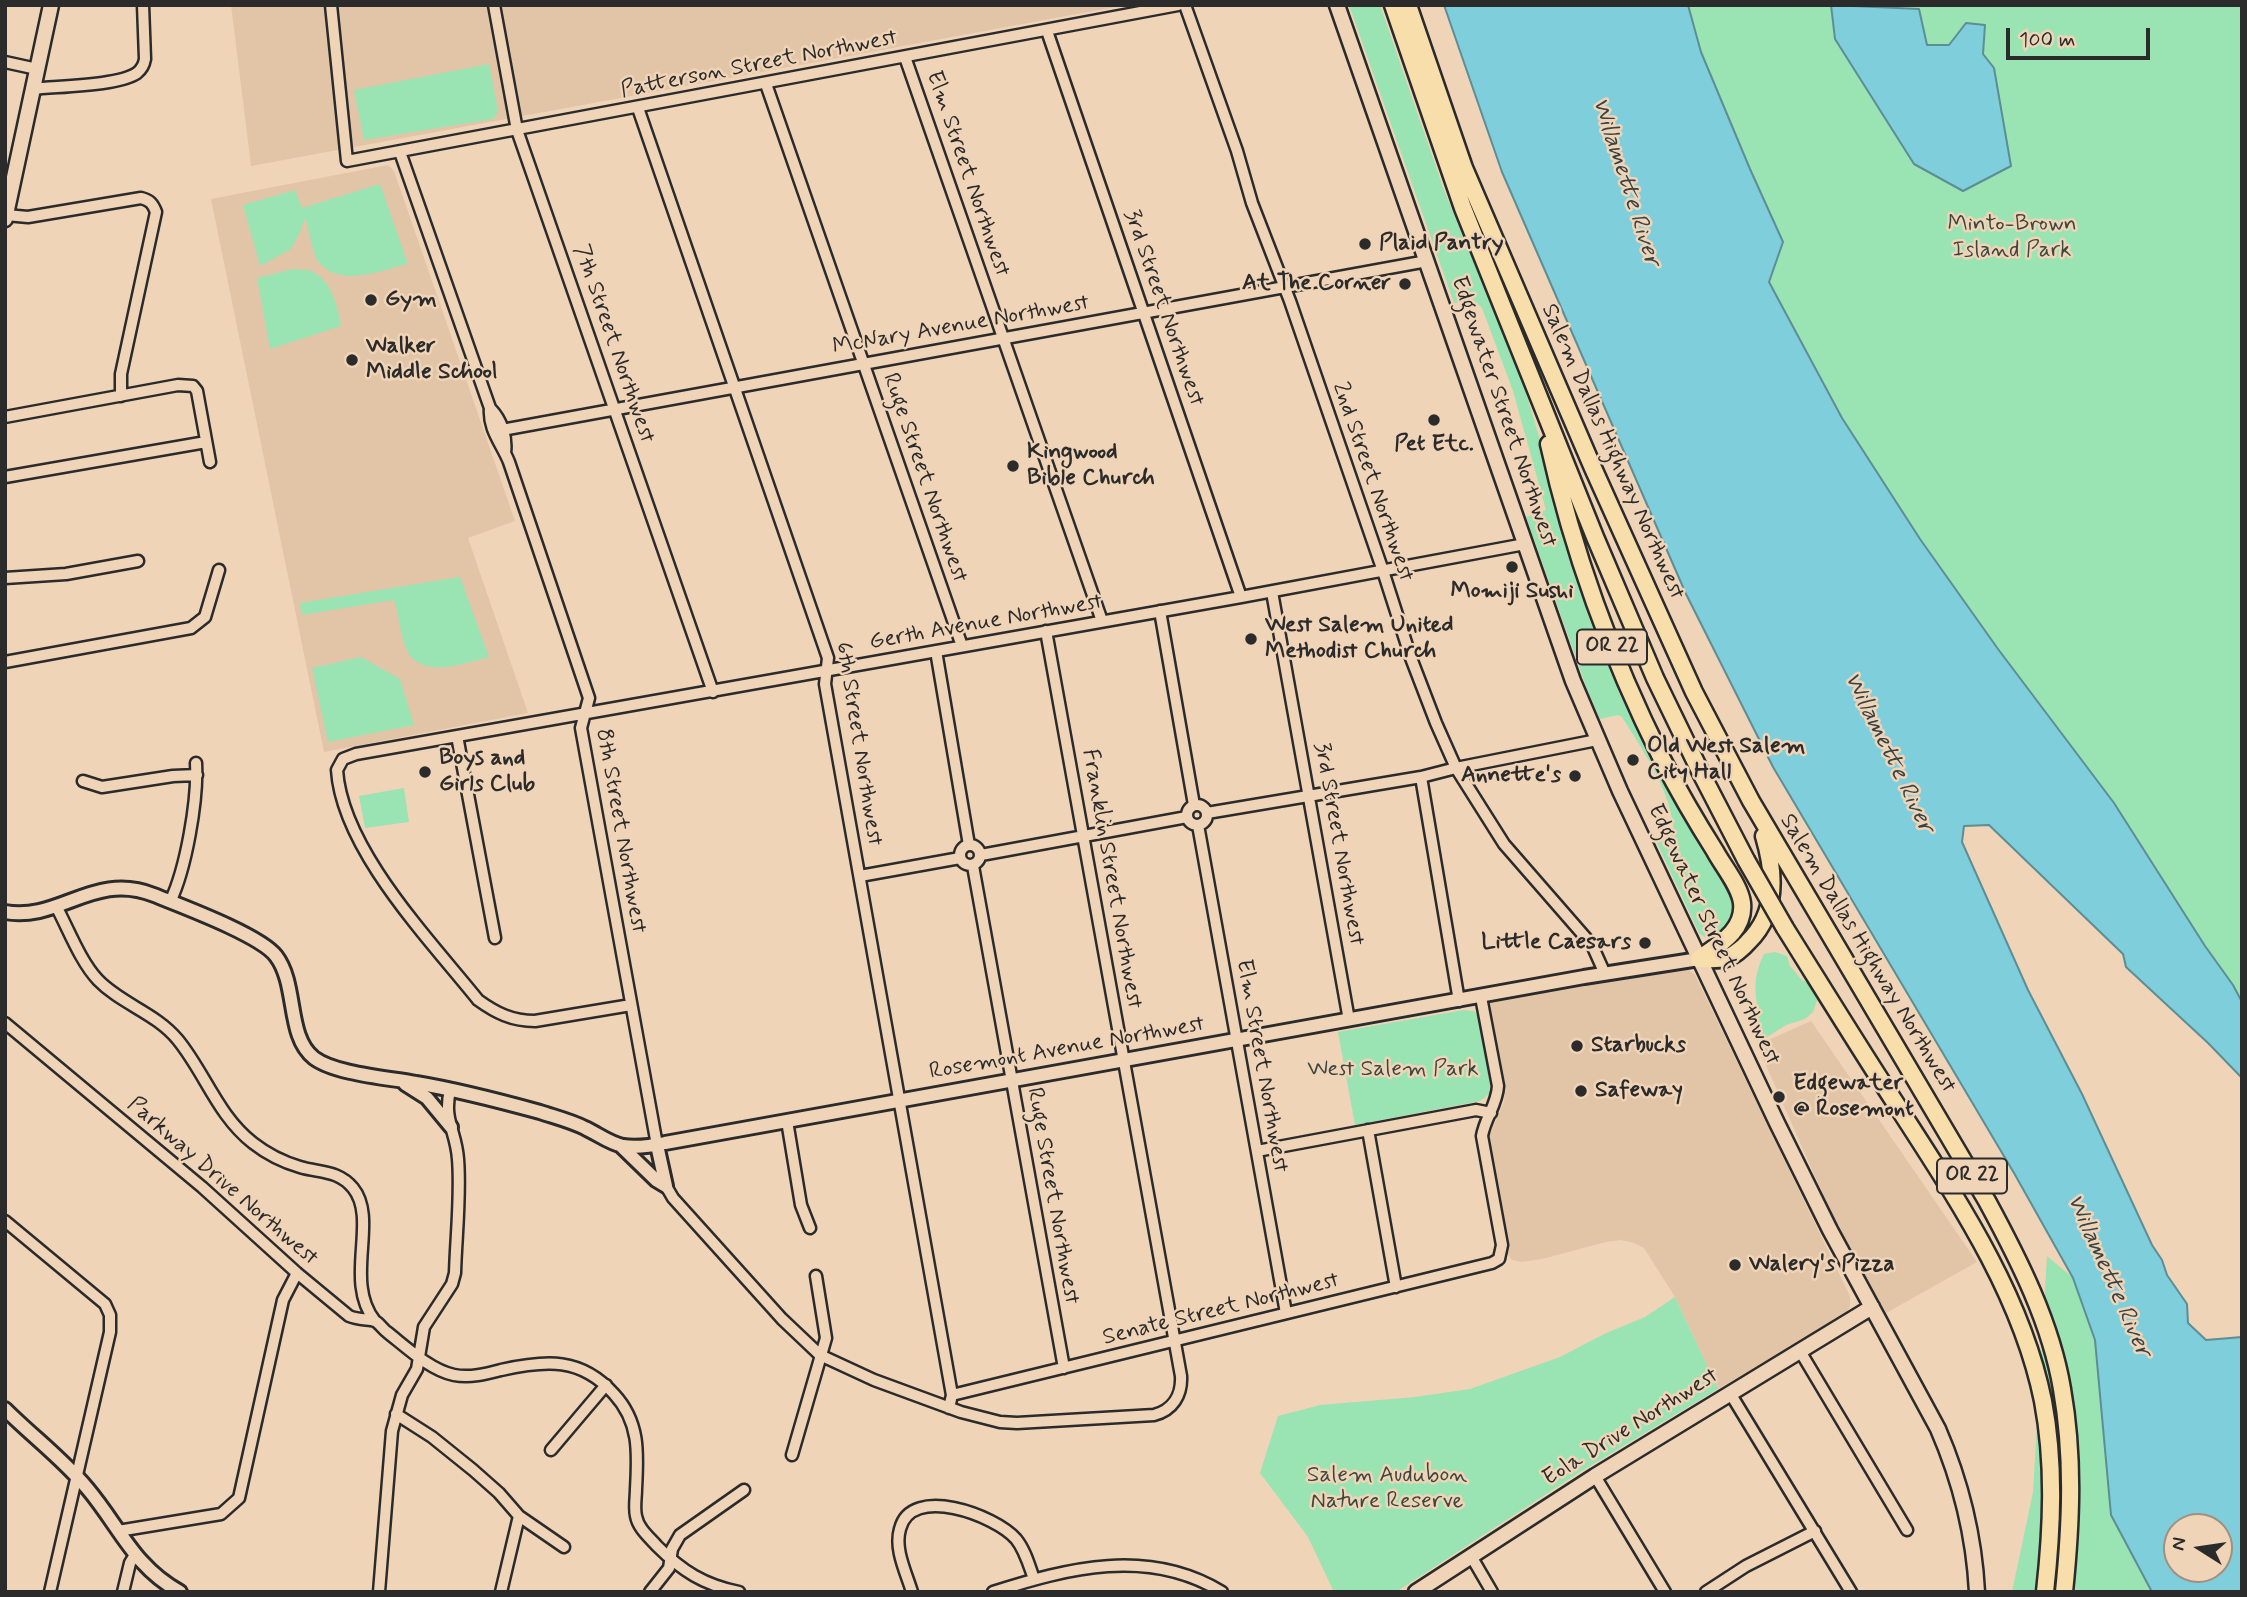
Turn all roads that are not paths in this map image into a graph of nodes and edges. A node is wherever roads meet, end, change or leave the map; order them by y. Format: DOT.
graph roads {
  1 [pos="51,5"];
  2 [pos="143,5"];
  3 [pos="331,5"];
  4 [pos="494,5"];
  5 [pos="1178,5"];
  6 [pos="1185,5"];
  7 [pos="1338,5"];
  8 [pos="1393,5"];
  9 [pos="1408,5"];
  10 [pos="1047,31"];
  11 [pos="905,57"];
  12 [pos="5,62"];
  13 [pos="37,69"];
  14 [pos="766,84"];
  15 [pos="33,89"];
  16 [pos="638,108"];
  17 [pos="517,131"];
  18 [pos="400,152"];
  19 [pos="6,217"];
  20 [pos="1427,261"];
  21 [pos="1283,287"];
  22 [pos="1144,313"];
  23 [pos="1004,338"];
  24 [pos="864,363"];
  25 [pos="735,387"];
  26 [pos="121,396"];
  27 [pos="1538,397"];
  28 [pos="490,408"];
  29 [pos="616,408"];
  30 [pos="5,417"];
  31 [pos="502,430"];
  32 [pos="206,442"];
  33 [pos="505,453"];
  34 [pos="210,462"];
  35 [pos="5,477"];
  36 [pos="1525,544"];
  37 [pos="138,561"];
  38 [pos="219,569"];
  39 [pos="1383,571"];
  40 [pos="5,578"];
  41 [pos="1272,592"];
  42 [pos="1241,597"];
  43 [pos="1160,611"];
  44 [pos="1102,621"];
  45 [pos="1046,631"];
  46 [pos="962,646"];
  47 [pos="936,651"];
  48 [pos="5,662"];
  49 [pos="827,671"];
  50 [pos="713,692"];
  51 [pos="585,714"];
  52 [pos="457,736"];
  53 [pos="1597,740"];
  54 [pos="1456,768"];
  55 [pos="1421,777"];
  56 [pos="83,782"];
  57 [pos="1310,797"];
  58 [pos="1751,801"];
  59 [pos="1194,805"];
  60 [pos="1207,813"];
  61 [pos="1187,817"];
  62 [pos="1198,825"];
  63 [pos="1084,836"];
  64 [pos="969,845"];
  65 [pos="981,855"];
  66 [pos="960,858"];
  67 [pos="973,866"];
  68 [pos="860,876"];
  69 [pos="170,902"];
  70 [pos="56,906"];
  71 [pos="5,912"];
  72 [pos="495,938"];
  73 [pos="1699,959"];
  74 [pos="1605,974"];
  75 [pos="1481,997"];
  76 [pos="1459,1001"];
  77 [pos="631,1004"];
  78 [pos="1349,1020"];
  79 [pos="5,1023"];
  80 [pos="1238,1040"];
  81 [pos="1124,1060"];
  82 [pos="395,1079"];
  83 [pos="1012,1081"];
  84 [pos="450,1090"];
  85 [pos="899,1100"];
  86 [pos="1491,1113"];
  87 [pos="787,1121"];
  88 [pos="451,1127"];
  89 [pos="1368,1130"];
  90 [pos="620,1145"];
  91 [pos="657,1145"];
  92 [pos="1257,1151"];
  93 [pos="666,1186"];
  94 [pos="5,1221"];
  95 [pos="810,1228"];
  96 [pos="297,1273"];
  97 [pos="816,1276"];
  98 [pos="1396,1287"];
  99 [pos="1872,1307"];
  100 [pos="1286,1313"];
  101 [pos="375,1321"];
  102 [pos="1175,1340"];
  103 [pos="1800,1351"];
  104 [pos="820,1355"];
  105 [pos="419,1356"];
  106 [pos="1064,1368"];
  107 [pos="606,1385"];
  108 [pos="1730,1393"];
  109 [pos="952,1395"];
  110 [pos="949,1408"];
  111 [pos="5,1409"];
  112 [pos="396,1414"];
  113 [pos="551,1450"];
  114 [pos="792,1455"];
  115 [pos="76,1475"];
  116 [pos="1595,1476"];
  117 [pos="744,1490"];
  118 [pos="519,1516"];
  119 [pos="1907,1530"];
  120 [pos="118,1531"];
  121 [pos="1815,1531"];
  122 [pos="564,1547"];
  123 [pos="135,1555"];
  124 [pos="1471,1556"];
  125 [pos="671,1559"];
  126 [pos="1034,1578"];
  127 [pos="380,1591"];
  128 [pos="50,1592"];
  129 [pos="123,1592"];
  130 [pos="180,1592"];
  131 [pos="502,1592"];
  132 [pos="650,1592"];
  133 [pos="739,1592"];
  134 [pos="912,1592"];
  135 [pos="993,1592"];
  136 [pos="1222,1592"];
  137 [pos="1416,1592"];
  138 [pos="1492,1592"];
  139 [pos="1665,1592"];
  140 [pos="1706,1592"];
  141 [pos="1851,1592"];
  142 [pos="1977,1592"];
  143 [pos="2045,1592"];
  144 [pos="2064,1592"];
  1 -- 13 [label="main road"];
  2 -- 15 [label="street"];
  3 -- 18 [label="street, Patterson Street Northwest"];
  4 -- 17 [label="street, 7th Street Northwest"];
  5 -- 10 [label="street, Patterson Street Northwest"];
  6 -- 21 [label="street, 2nd Street Northwest"];
  7 -- 20 [label="main road, Edgewater Street Northwest"];
  8 -- 27 [label="highway, Salem Dallas Highway Northwest / OR 22"];
  9 -- 58 [label="highway, Salem Dallas Highway Northwest / OR 22"];
  10 -- 11 [label="street, Patterson Street Northwest"];
  10 -- 22 [label="street, 3rd Street Northwest"];
  11 -- 14 [label="street, Patterson Street Northwest"];
  11 -- 23 [label="street, Elm Street Northwest"];
  12 -- 13 [label="street"];
  13 -- 15 [label="main road"];
  14 -- 16 [label="street, Patterson Street Northwest"];
  14 -- 24 [label="street, Ruge Street Northwest"];
  15 -- 19 [label="main road"];
  16 -- 17 [label="street, Patterson Street Northwest"];
  16 -- 25 [label="street, 6th Street Northwest"];
  17 -- 18 [label="street, Patterson Street Northwest"];
  17 -- 29 [label="street, 7th Street Northwest"];
  18 -- 28 [label="street, 8th Street Northwest"];
  19 -- 26 [label="street"];
  20 -- 21 [label="street, McNary Avenue Northwest"];
  20 -- 36 [label="main road, Edgewater Street Northwest"];
  21 -- 22 [label="street, McNary Avenue Northwest"];
  21 -- 39 [label="street, 2nd Street Northwest"];
  22 -- 23 [label="street, McNary Avenue Northwest"];
  22 -- 42 [label="street, 3rd Street Northwest"];
  23 -- 24 [label="street, McNary Avenue Northwest"];
  23 -- 44 [label="street, Elm Street Northwest"];
  24 -- 25 [label="street, McNary Avenue Northwest"];
  24 -- 46 [label="street, Ruge Street Northwest"];
  25 -- 29 [label="street, McNary Avenue Northwest"];
  25 -- 49 [label="street, 6th Street Northwest"];
  26 -- 30 [label="street"];
  26 -- 32 [label="street"];
  27 -- 73 [label="highway, OR 22"];
  27 -- 143 [label="highway, Salem Dallas Highway Northwest / OR 22, bridge"];
  28 -- 31 [label="street, 8th Street Northwest"];
  28 -- 33 [label="street, 8th Street Northwest"];
  29 -- 31 [label="street, McNary Avenue Northwest"];
  29 -- 50 [label="street, 7th Street Northwest"];
  31 -- 33 [label="street, 8th Street Northwest"];
  32 -- 34 [label="street"];
  32 -- 35 [label="street"];
  33 -- 51 [label="street, 8th Street Northwest"];
  36 -- 39 [label="street, Gerth Avenue Northwest"];
  36 -- 53 [label="main road, Edgewater Street Northwest"];
  37 -- 40 [label="street"];
  38 -- 48 [label="street"];
  39 -- 41 [label="street, Gerth Avenue Northwest"];
  39 -- 54 [label="street, 2nd Street Northwest"];
  41 -- 42 [label="street, Gerth Avenue Northwest"];
  41 -- 57 [label="street, 3rd Street Northwest"];
  42 -- 43 [label="street, Gerth Avenue Northwest"];
  43 -- 44 [label="street, Gerth Avenue Northwest"];
  43 -- 59 [label="street"];
  44 -- 45 [label="street, Gerth Avenue Northwest"];
  45 -- 46 [label="street, Gerth Avenue Northwest"];
  45 -- 63 [label="street, Franklin Street Northwest"];
  46 -- 47 [label="street, Gerth Avenue Northwest"];
  47 -- 49 [label="street, Gerth Avenue Northwest"];
  47 -- 64 [label="street"];
  49 -- 50 [label="street, Gerth Avenue Northwest"];
  49 -- 68 [label="street, 6th Street Northwest"];
  50 -- 51 [label="street, Gerth Avenue Northwest"];
  51 -- 52 [label="street, Gerth Avenue Northwest"];
  51 -- 77 [label="street, 8th Street Northwest"];
  52 -- 72 [label="street"];
  52 -- 77 [label="street, Gerth Avenue Northwest"];
  53 -- 54 [label="street"];
  53 -- 73 [label="main road, Edgewater Street Northwest"];
  54 -- 55 [label="street"];
  54 -- 74 [label="street, 2nd Street Northwest"];
  55 -- 57 [label="street"];
  55 -- 76 [label="street"];
  56 -- 69 [label="street"];
  57 -- 60 [label="street"];
  57 -- 78 [label="street, 3rd Street Northwest"];
  58 -- 73 [label="highway, OR 22"];
  58 -- 144 [label="highway, Salem Dallas Highway Northwest / OR 22"];
  59 -- 60 [label="street"];
  59 -- 61 [label="street"];
  60 -- 62 [label="street"];
  61 -- 62 [label="street"];
  61 -- 63 [label="street"];
  62 -- 80 [label="street, Elm Street Northwest"];
  63 -- 65 [label="street"];
  63 -- 81 [label="street, Franklin Street Northwest"];
  64 -- 65 [label="street"];
  64 -- 66 [label="street"];
  65 -- 67 [label="street"];
  66 -- 67 [label="street"];
  66 -- 68 [label="street"];
  67 -- 83 [label="street, Ruge Street Northwest"];
  68 -- 85 [label="street, 6th Street Northwest"];
  69 -- 70 [label="street, Rosemont Avenue Northwest"];
  69 -- 82 [label="street, Rosemont Avenue Northwest"];
  70 -- 71 [label="street, Rosemont Avenue Northwest"];
  70 -- 101 [label="street"];
  73 -- 74 [label="street, Rosemont Avenue Northwest"];
  73 -- 99 [label="main road, Edgewater Street Northwest"];
  74 -- 75 [label="street, Rosemont Avenue Northwest"];
  75 -- 76 [label="street, Rosemont Avenue Northwest"];
  75 -- 86 [label="street"];
  76 -- 78 [label="street, Rosemont Avenue Northwest"];
  77 -- 91 [label="street, 8th Street Northwest"];
  78 -- 80 [label="street, Rosemont Avenue Northwest"];
  79 -- 96 [label="street, Parkway Drive Northwest"];
  80 -- 81 [label="street, Rosemont Avenue Northwest"];
  80 -- 92 [label="street, Elm Street Northwest"];
  81 -- 83 [label="street, Rosemont Avenue Northwest"];
  81 -- 102 [label="street, Franklin Street Northwest"];
  82 -- 84 [label="street, Rosemont Avenue Northwest"];
  82 -- 88 [label="street"];
  83 -- 85 [label="street, Rosemont Avenue Northwest"];
  83 -- 106 [label="street, Ruge Street Northwest"];
  84 -- 88 [label="street"];
  84 -- 90 [label="street, Rosemont Avenue Northwest"];
  85 -- 87 [label="street, Rosemont Avenue Northwest"];
  85 -- 109 [label="street, 6th Street Northwest"];
  86 -- 89 [label="street"];
  86 -- 98 [label="street, Senate Street Northwest"];
  87 -- 91 [label="street, Rosemont Avenue Northwest"];
  87 -- 95 [label="street"];
  88 -- 105 [label="street"];
  89 -- 92 [label="street"];
  89 -- 98 [label="street"];
  90 -- 91 [label="street, Rosemont Avenue Northwest"];
  90 -- 93 [label="street"];
  91 -- 93 [label="street"];
  92 -- 100 [label="street, Elm Street Northwest"];
  93 -- 104 [label="street"];
  94 -- 115 [label="street"];
  96 -- 101 [label="street, Parkway Drive Northwest"];
  96 -- 120 [label="street"];
  97 -- 104 [label="street"];
  98 -- 100 [label="street, Senate Street Northwest"];
  99 -- 103 [label="main road, Eola Drive Northwest"];
  99 -- 142 [label="main road, Edgewater Street Northwest"];
  100 -- 102 [label="street, Senate Street Northwest"];
  101 -- 105 [label="street, Parkway Drive Northwest"];
  102 -- 106 [label="street, Senate Street Northwest"];
  102 -- 110 [label="street, Franklin Street Northwest"];
  103 -- 108 [label="main road, Eola Drive Northwest"];
  103 -- 119 [label="street"];
  104 -- 110 [label="street"];
  104 -- 114 [label="street"];
  105 -- 107 [label="street, Parkway Drive Northwest"];
  105 -- 112 [label="street"];
  106 -- 109 [label="street, Senate Street Northwest"];
  107 -- 113 [label="street"];
  107 -- 125 [label="street"];
  108 -- 116 [label="main road, Eola Drive Northwest"];
  108 -- 121 [label="street"];
  109 -- 110 [label="street, 6th Street Northwest"];
  111 -- 115 [label="street"];
  112 -- 118 [label="street"];
  112 -- 127 [label="street"];
  115 -- 120 [label="street"];
  115 -- 128 [label="street"];
  116 -- 124 [label="main road, Eola Drive Northwest"];
  116 -- 139 [label="street"];
  117 -- 125 [label="street"];
  118 -- 122 [label="street"];
  118 -- 131 [label="street"];
  120 -- 123 [label="street"];
  121 -- 140 [label="street"];
  121 -- 141 [label="street"];
  123 -- 129 [label="street"];
  123 -- 130 [label="street"];
  124 -- 137 [label="main road, Eola Drive Northwest"];
  124 -- 138 [label="street"];
  125 -- 132 [label="street"];
  125 -- 133 [label="street"];
  126 -- 134 [label="street"];
  126 -- 135 [label="street"];
  126 -- 136 [label="street"];
}
